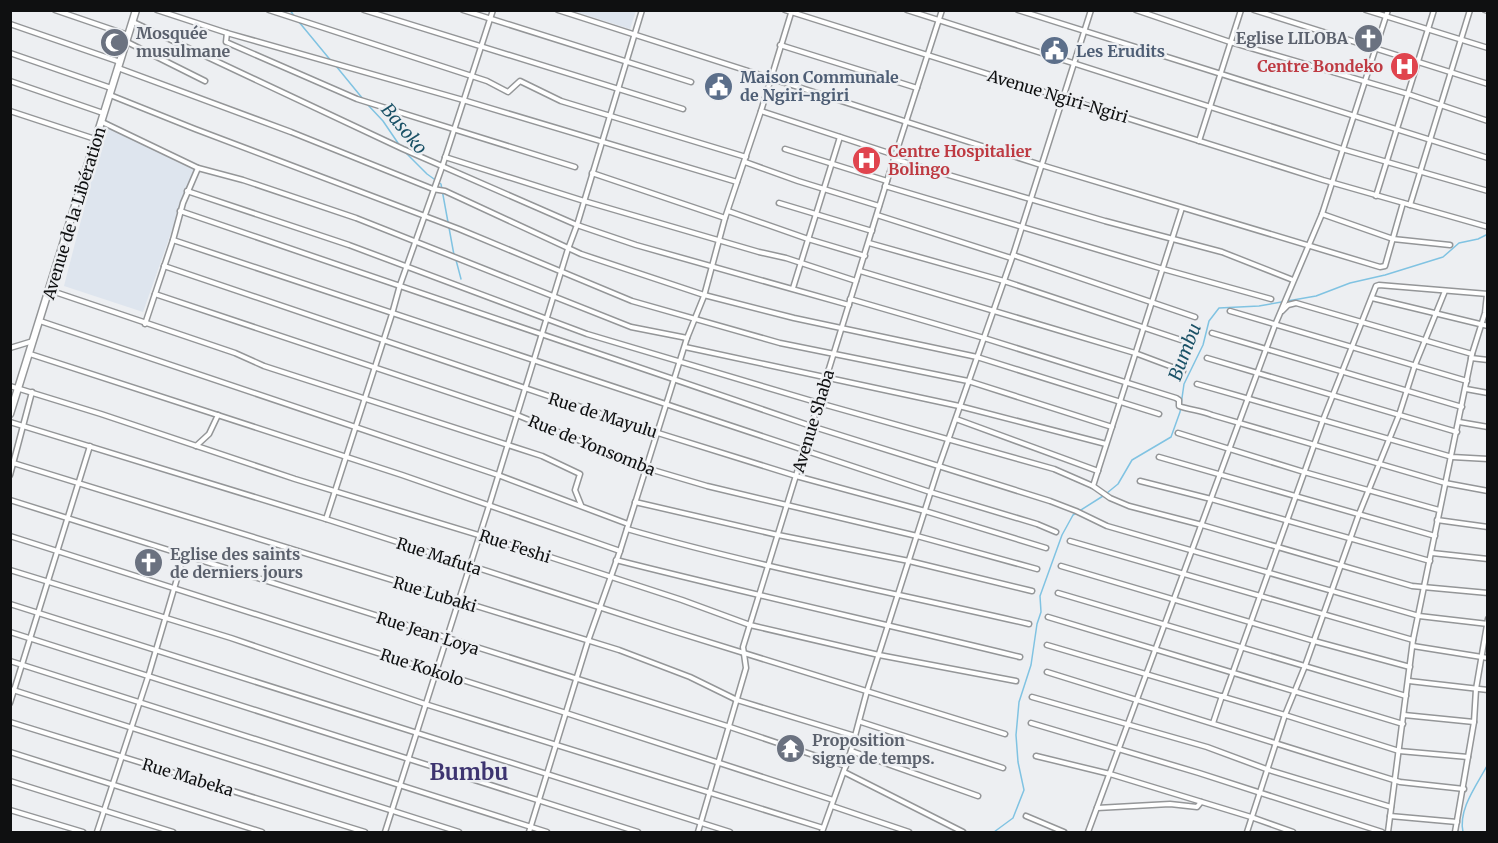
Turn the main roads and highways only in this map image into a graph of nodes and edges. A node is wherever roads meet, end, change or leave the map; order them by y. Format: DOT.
graph roads {
  1 [pos="136,10"];
  2 [pos="10,414"];
  1 -- 2 [label="highway, Avenue de la Libération"];
}
